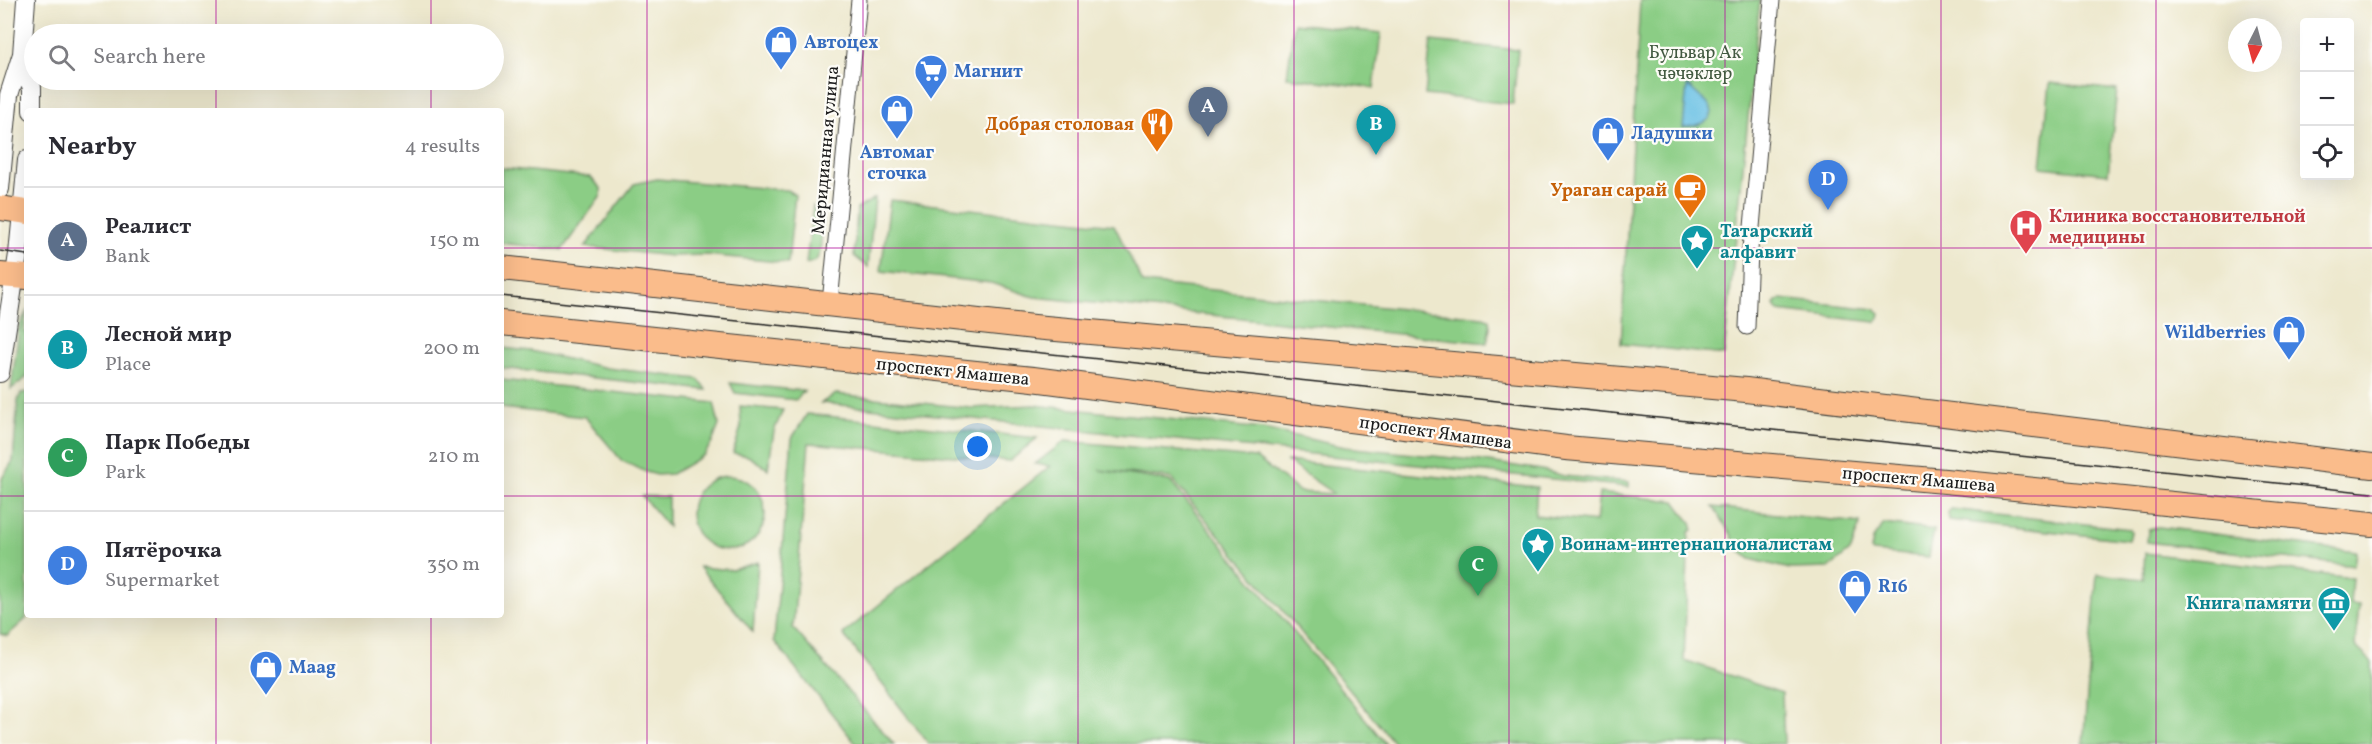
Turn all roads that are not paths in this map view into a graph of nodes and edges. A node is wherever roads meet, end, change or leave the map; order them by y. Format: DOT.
graph roads {
  1 [pos="26,0"];
  2 [pos="859,0"];
  3 [pos="1772,0"];
  4 [pos="24,24"];
  5 [pos="24,27"];
  6 [pos="22,54"];
  7 [pos="24,71"];
  8 [pos="32,90"];
  9 [pos="32,108"];
  10 [pos="24,174"];
  11 [pos="0,189"];
  12 [pos="16,210"];
  13 [pos="504,268"];
  14 [pos="13,276"];
  15 [pos="830,303"];
  16 [pos="504,323"];
  17 [pos="1747,327"];
  18 [pos="0,373"];
  19 [pos="2372,466"];
  20 [pos="2372,524"];
  1 -- 4 [label="street"];
  2 -- 15 [label="street, Меридианная улица"];
  3 -- 17 [label="street"];
  5 -- 6 [label="street"];
  6 -- 7 [label="street"];
  6 -- 11 [label="street"];
  8 -- 9 [label="street"];
  10 -- 12 [label="street"];
  12 -- 14 [label="street"];
  13 -- 15 [label="main road"];
  14 -- 18 [label="street"];
  15 -- 19 [label="main road"];
  16 -- 20 [label="main road, проспект Ямашева"];
}
